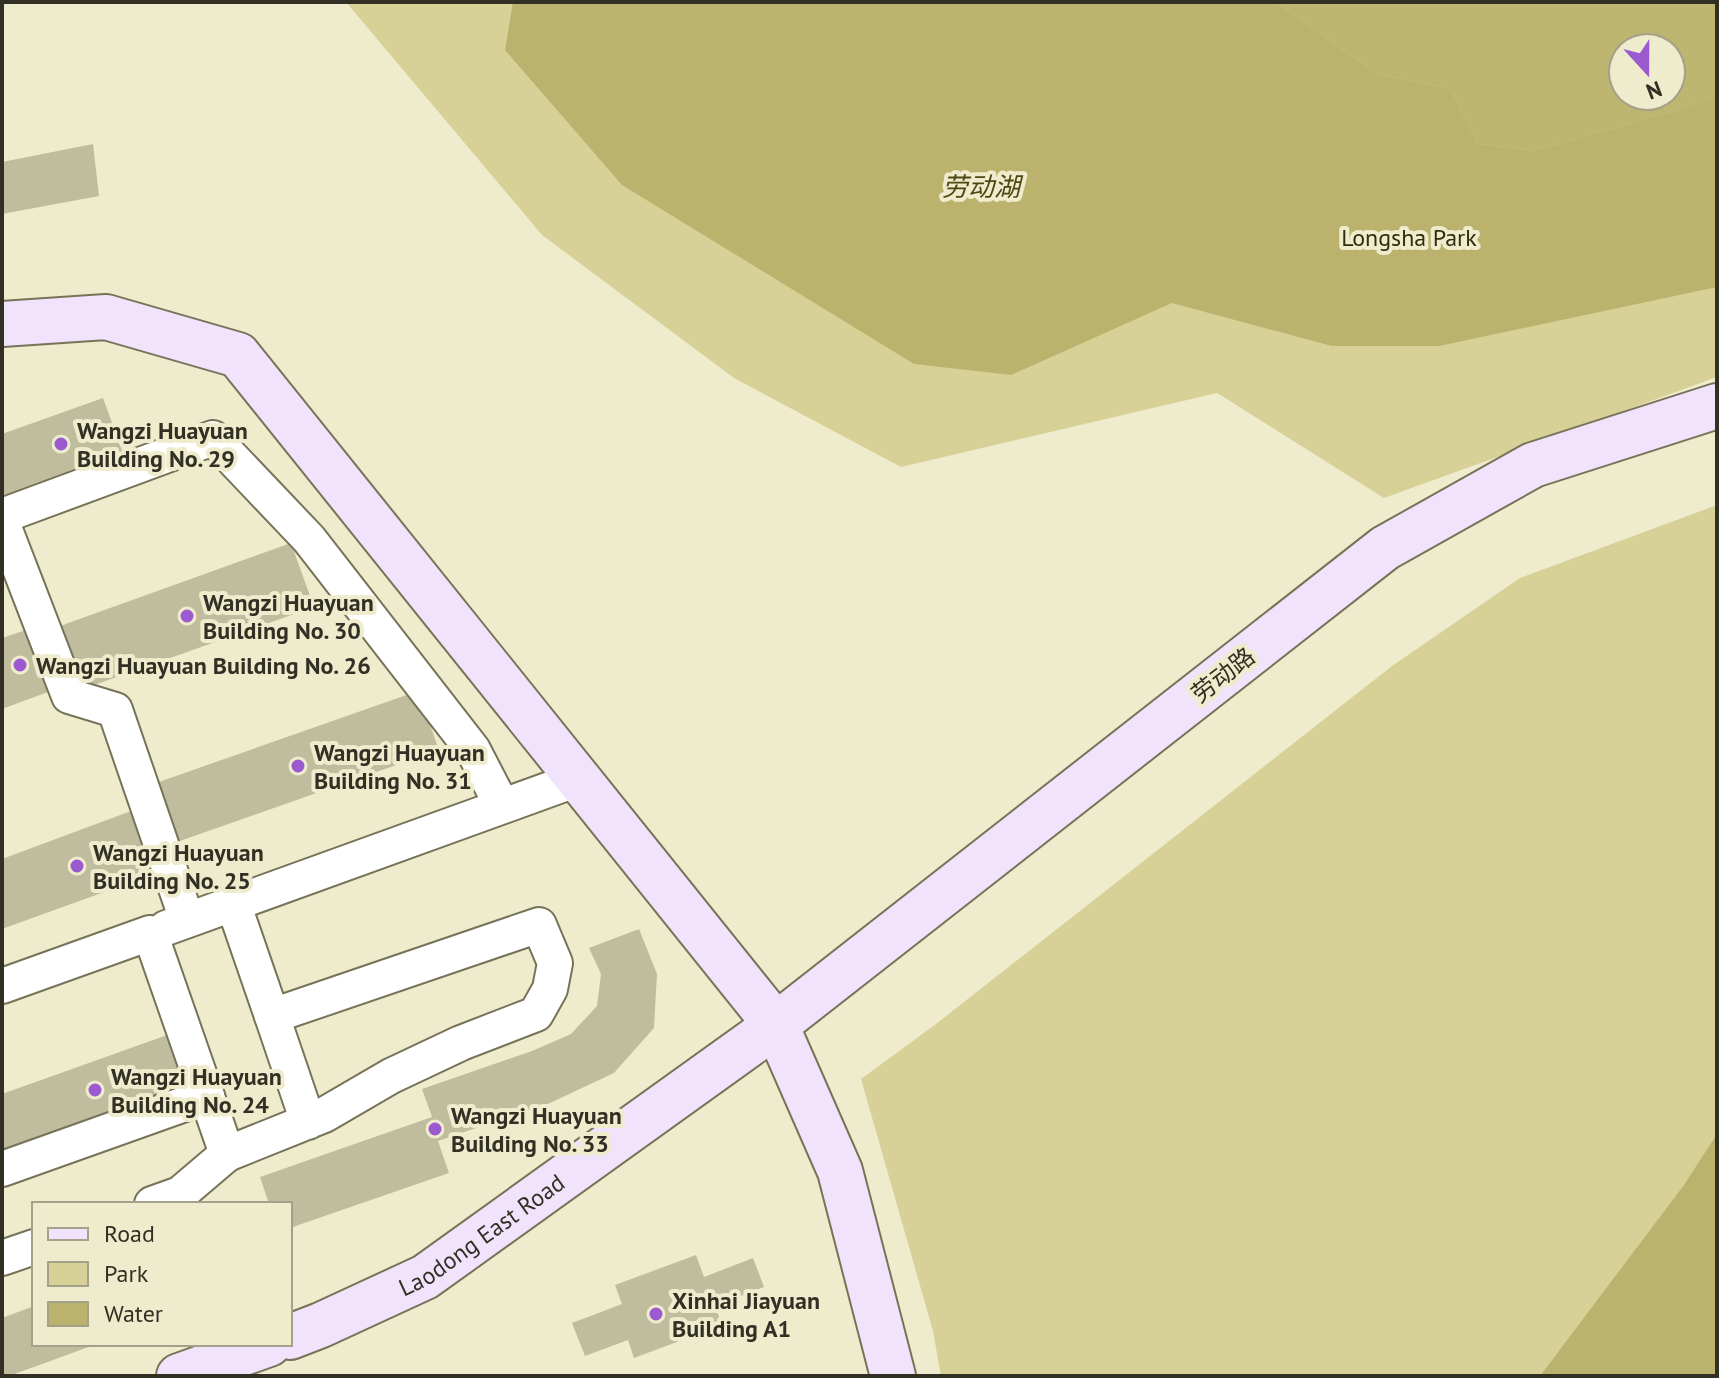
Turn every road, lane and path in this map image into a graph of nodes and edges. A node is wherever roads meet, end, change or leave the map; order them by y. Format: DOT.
graph roads {
  1 [pos="2,324"];
  2 [pos="1717,406"];
  3 [pos="2,519"];
  4 [pos="578,779"];
  5 [pos="502,806"];
  6 [pos="233,903"];
  7 [pos="187,920"];
  8 [pos="150,933"];
  9 [pos="2,986"];
  10 [pos="272,1016"];
  11 [pos="776,1025"];
  12 [pos="207,1096"];
  13 [pos="308,1122"];
  14 [pos="227,1154"];
  15 [pos="2,1169"];
  16 [pos="158,1202"];
  17 [pos="32,1248"];
  18 [pos="2,1258"];
  19 [pos="292,1336"];
  20 [pos="263,1346"];
  21 [pos="179,1376"];
  22 [pos="893,1376"];
  1 -- 4 [label="main road"];
  2 -- 11 [label="main road, 劳动路"];
  3 -- 5 [label="street"];
  3 -- 7 [label="street"];
  4 -- 5 [label="street"];
  4 -- 11 [label="main road"];
  5 -- 6 [label="street"];
  6 -- 7 [label="street"];
  6 -- 10 [label="street"];
  7 -- 8 [label="street"];
  8 -- 9 [label="street"];
  8 -- 12 [label="street"];
  10 -- 13 [label="street"];
  10 -- 13 [label="street"];
  11 -- 19 [label="main road, Laodong East Road"];
  11 -- 22 [label="main road"];
  12 -- 14 [label="street"];
  12 -- 15 [label="street"];
  13 -- 14 [label="street"];
  14 -- 16 [label="street"];
  17 -- 18 [label="street"];
  20 -- 21 [label="main road"];
}
